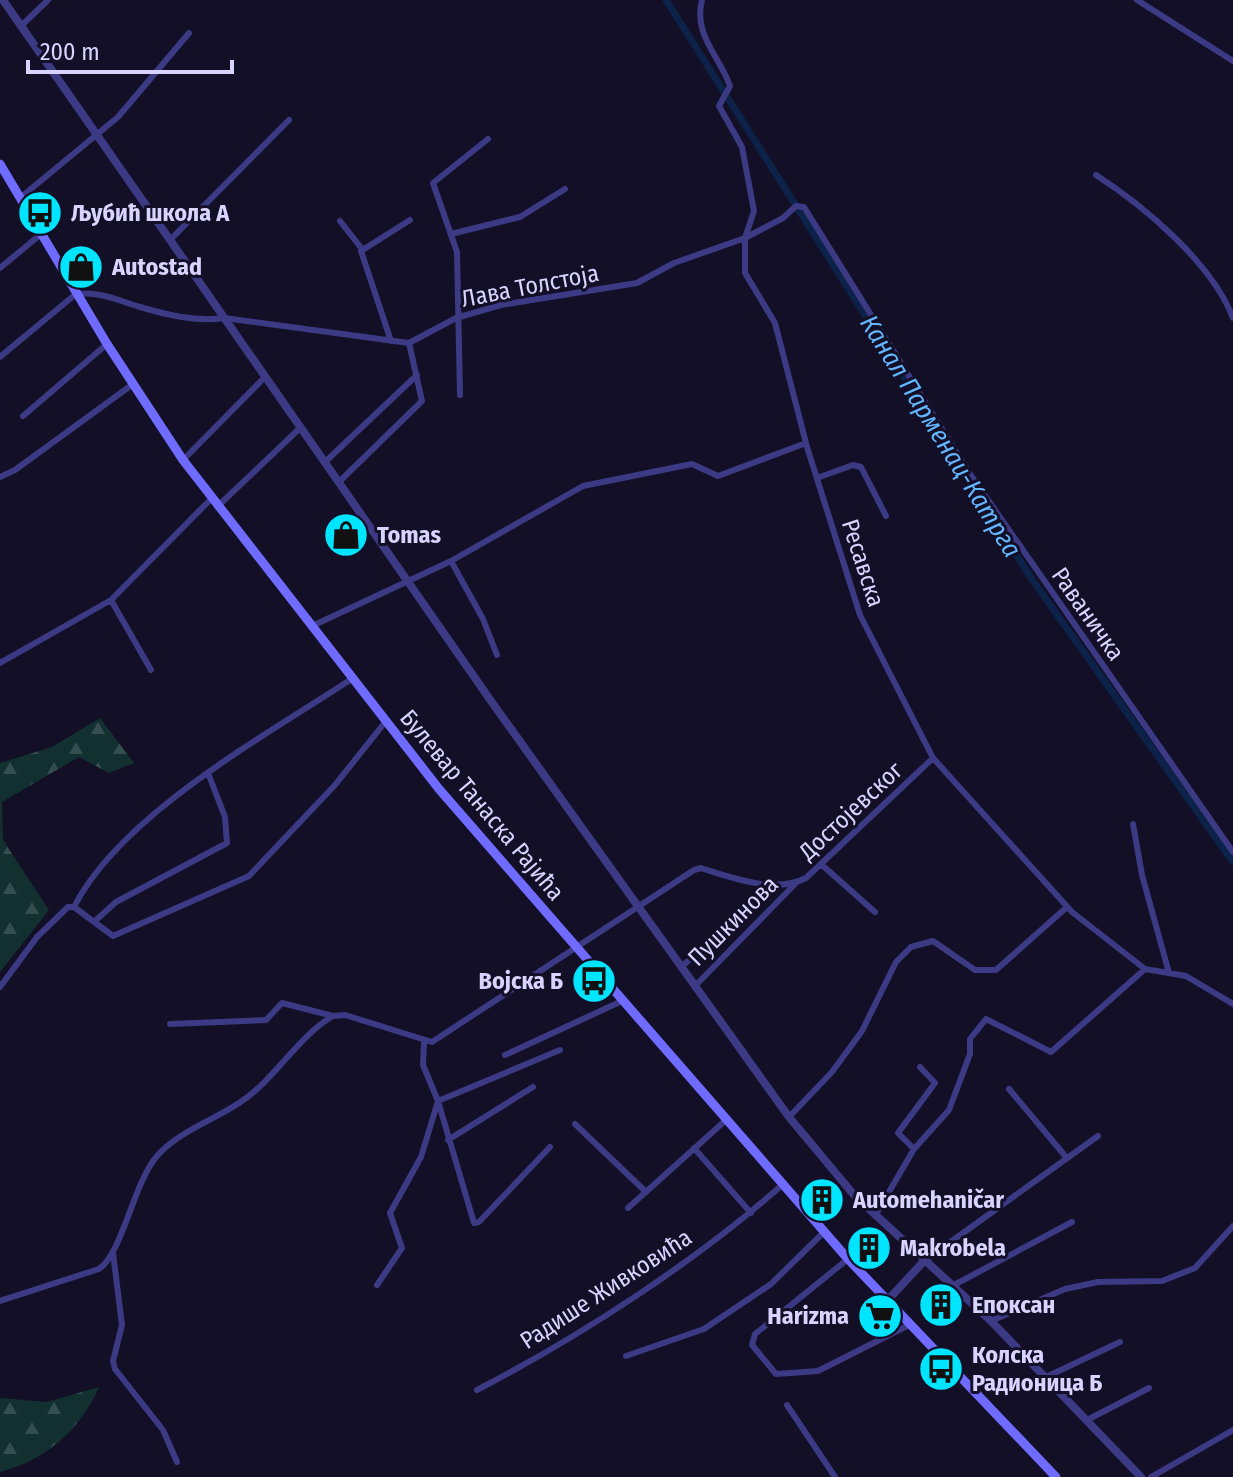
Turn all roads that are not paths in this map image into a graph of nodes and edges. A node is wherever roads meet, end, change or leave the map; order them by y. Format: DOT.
graph roads {
  1 [pos="3,0"];
  2 [pos="48,0"];
  3 [pos="702,0"];
  4 [pos="1137,0"];
  5 [pos="21,26"];
  6 [pos="189,33"];
  7 [pos="1233,61"];
  8 [pos="289,120"];
  9 [pos="98,135"];
  10 [pos="488,139"];
  11 [pos="0,164"];
  12 [pos="1096,175"];
  13 [pos="565,189"];
  14 [pos="20,198"];
  15 [pos="410,220"];
  16 [pos="340,221"];
  17 [pos="41,234"];
  18 [pos="451,234"];
  19 [pos="745,238"];
  20 [pos="170,240"];
  21 [pos="362,249"];
  22 [pos="0,268"];
  23 [pos="78,293"];
  24 [pos="224,318"];
  25 [pos="456,318"];
  26 [pos="1233,318"];
  27 [pos="391,341"];
  28 [pos="409,343"];
  29 [pos="107,344"];
  30 [pos="0,357"];
  31 [pos="417,375"];
  32 [pos="265,377"];
  33 [pos="133,384"];
  34 [pos="460,395"];
  35 [pos="23,416"];
  36 [pos="300,428"];
  37 [pos="806,443"];
  38 [pos="183,460"];
  39 [pos="325,462"];
  40 [pos="0,477"];
  41 [pos="817,478"];
  42 [pos="339,482"];
  43 [pos="214,503"];
  44 [pos="886,516"];
  45 [pos="451,561"];
  46 [pos="409,581"];
  47 [pos="111,600"];
  48 [pos="312,626"];
  49 [pos="497,655"];
  50 [pos="0,663"];
  51 [pos="151,670"];
  52 [pos="353,678"];
  53 [pos="386,721"];
  54 [pos="933,758"];
  55 [pos="208,773"];
  56 [pos="1133,824"];
  57 [pos="1233,852"];
  58 [pos="822,865"];
  59 [pos="798,882"];
  60 [pos="758,902"];
  61 [pos="74,907"];
  62 [pos="1067,907"];
  63 [pos="639,909"];
  64 [pos="875,912"];
  65 [pos="95,921"];
  66 [pos="576,948"];
  67 [pos="681,967"];
  68 [pos="1145,969"];
  69 [pos="1169,973"];
  70 [pos="695,986"];
  71 [pos="0,987"];
  72 [pos="622,1001"];
  73 [pos="1233,1004"];
  74 [pos="333,1016"];
  75 [pos="170,1024"];
  76 [pos="424,1042"];
  77 [pos="560,1050"];
  78 [pos="505,1055"];
  79 [pos="920,1067"];
  80 [pos="533,1087"];
  81 [pos="1009,1089"];
  82 [pos="438,1101"];
  83 [pos="789,1117"];
  84 [pos="726,1120"];
  85 [pos="575,1124"];
  86 [pos="1098,1136"];
  87 [pos="448,1140"];
  88 [pos="550,1147"];
  89 [pos="694,1148"];
  90 [pos="914,1149"];
  91 [pos="1066,1157"];
  92 [pos="782,1185"];
  93 [pos="646,1192"];
  94 [pos="628,1208"];
  95 [pos="751,1213"];
  96 [pos="875,1216"];
  97 [pos="1072,1222"];
  98 [pos="1233,1226"];
  99 [pos="824,1232"];
  100 [pos="113,1253"];
  101 [pos="848,1259"];
  102 [pos="924,1261"];
  103 [pos="377,1285"];
  104 [pos="954,1285"];
  105 [pos="0,1301"];
  106 [pos="887,1301"];
  107 [pos="991,1321"];
  108 [pos="909,1325"];
  109 [pos="1120,1342"];
  110 [pos="626,1356"];
  111 [pos="1046,1377"];
  112 [pos="1149,1388"];
  113 [pos="477,1390"];
  114 [pos="787,1405"];
  115 [pos="1087,1420"];
  116 [pos="1233,1430"];
  117 [pos="177,1462"];
  118 [pos="835,1477"];
  119 [pos="1056,1477"];
  120 [pos="1141,1477"];
  121 [pos="1151,1477"];
  1 -- 5 [label="street"];
  2 -- 5 [label="street"];
  3 -- 19 [label="street, Ресавска"];
  4 -- 7 [label="street"];
  5 -- 9 [label="street"];
  6 -- 9 [label="street"];
  8 -- 20 [label="street"];
  9 -- 14 [label="street"];
  9 -- 20 [label="street"];
  10 -- 18 [label="street"];
  11 -- 14 [label="main road, Булевар Танаска Рајића"];
  12 -- 26 [label="street"];
  13 -- 18 [label="street"];
  14 -- 17 [label="main road, Булевар Танаска Рајића"];
  15 -- 21 [label="street"];
  16 -- 21 [label="street"];
  17 -- 22 [label="street"];
  17 -- 23 [label="main road, Булевар Танаска Рајића"];
  18 -- 25 [label="street"];
  19 -- 25 [label="street, Лава Толстоја"];
  19 -- 37 [label="street, Ресавска"];
  19 -- 57 [label="street, Раваничка"];
  20 -- 24 [label="street"];
  21 -- 27 [label="street"];
  23 -- 24 [label="street"];
  23 -- 29 [label="main road, Булевар Танаска Рајића"];
  23 -- 30 [label="street"];
  24 -- 27 [label="street"];
  24 -- 32 [label="street"];
  25 -- 28 [label="street, Лава Толстоја"];
  25 -- 34 [label="street"];
  27 -- 28 [label="street"];
  28 -- 31 [label="street"];
  29 -- 33 [label="main road, Булевар Танаска Рајића"];
  29 -- 35 [label="street"];
  31 -- 39 [label="street"];
  31 -- 42 [label="street"];
  32 -- 36 [label="street"];
  32 -- 38 [label="street"];
  33 -- 38 [label="main road, Булевар Танаска Рајића"];
  33 -- 40 [label="street"];
  36 -- 39 [label="street"];
  36 -- 43 [label="street"];
  37 -- 41 [label="street, Ресавска"];
  37 -- 45 [label="street"];
  38 -- 43 [label="main road, Булевар Танаска Рајића"];
  39 -- 42 [label="street"];
  41 -- 44 [label="street"];
  41 -- 54 [label="street, Ресавска"];
  42 -- 46 [label="street"];
  43 -- 47 [label="street"];
  43 -- 48 [label="main road, Булевар Танаска Рајића"];
  45 -- 46 [label="street"];
  45 -- 49 [label="street"];
  46 -- 48 [label="street"];
  46 -- 63 [label="street"];
  47 -- 50 [label="street"];
  47 -- 51 [label="street"];
  48 -- 52 [label="main road, Булевар Танаска Рајића"];
  52 -- 53 [label="main road, Булевар Танаска Рајића"];
  52 -- 55 [label="street"];
  53 -- 65 [label="street"];
  53 -- 66 [label="main road, Булевар Танаска Рајића"];
  54 -- 58 [label="street, Достојевског"];
  54 -- 62 [label="street, Ресавска"];
  55 -- 61 [label="street"];
  55 -- 65 [label="street"];
  56 -- 69 [label="street"];
  58 -- 59 [label="street, Достојевског"];
  58 -- 64 [label="street"];
  59 -- 63 [label="street, Достојевског"];
  59 -- 70 [label="street, Пушкинова"];
  60 -- 67 [label="street"];
  61 -- 65 [label="street"];
  61 -- 71 [label="street"];
  62 -- 68 [label="street, Ресавска"];
  62 -- 83 [label="street"];
  63 -- 66 [label="street, Достојевског"];
  63 -- 67 [label="street"];
  66 -- 72 [label="main road, Булевар Танаска Рајића"];
  66 -- 76 [label="street, Достојевског"];
  67 -- 70 [label="street"];
  68 -- 69 [label="street, Ресавска"];
  68 -- 90 [label="street"];
  69 -- 73 [label="street, Ресавска"];
  70 -- 83 [label="street"];
  72 -- 78 [label="street"];
  72 -- 84 [label="main road, Булевар Танаска Рајића"];
  74 -- 75 [label="street"];
  74 -- 76 [label="street"];
  74 -- 100 [label="street"];
  76 -- 82 [label="street"];
  77 -- 82 [label="street"];
  79 -- 90 [label="street"];
  80 -- 87 [label="street"];
  81 -- 91 [label="street"];
  82 -- 87 [label="street"];
  82 -- 103 [label="street"];
  83 -- 96 [label="street"];
  84 -- 89 [label="street"];
  84 -- 92 [label="main road, Булевар Танаска Рајића"];
  85 -- 93 [label="street"];
  86 -- 91 [label="street"];
  87 -- 88 [label="street"];
  89 -- 93 [label="street"];
  89 -- 95 [label="street"];
  90 -- 96 [label="street"];
  91 -- 102 [label="street"];
  92 -- 95 [label="street, Радише Живковића"];
  92 -- 99 [label="main road, Булевар Танаска Рајића"];
  93 -- 94 [label="street"];
  95 -- 113 [label="street, Радише Живковића"];
  96 -- 102 [label="street"];
  97 -- 104 [label="street"];
  98 -- 107 [label="street"];
  99 -- 101 [label="main road, Булевар Танаска Рајића"];
  99 -- 110 [label="street"];
  100 -- 105 [label="street"];
  100 -- 117 [label="street"];
  101 -- 106 [label="main road, Булевар Танаска Рајића"];
  101 -- 108 [label="street"];
  102 -- 104 [label="street"];
  102 -- 106 [label="street"];
  104 -- 107 [label="street"];
  106 -- 108 [label="main road, Булевар Танаска Рајића"];
  107 -- 111 [label="street"];
  108 -- 119 [label="main road, Булевар Танаска Рајића"];
  109 -- 111 [label="street"];
  111 -- 115 [label="street"];
  112 -- 115 [label="street"];
  114 -- 118 [label="street"];
  115 -- 120 [label="street"];
  116 -- 121 [label="street"];
}
